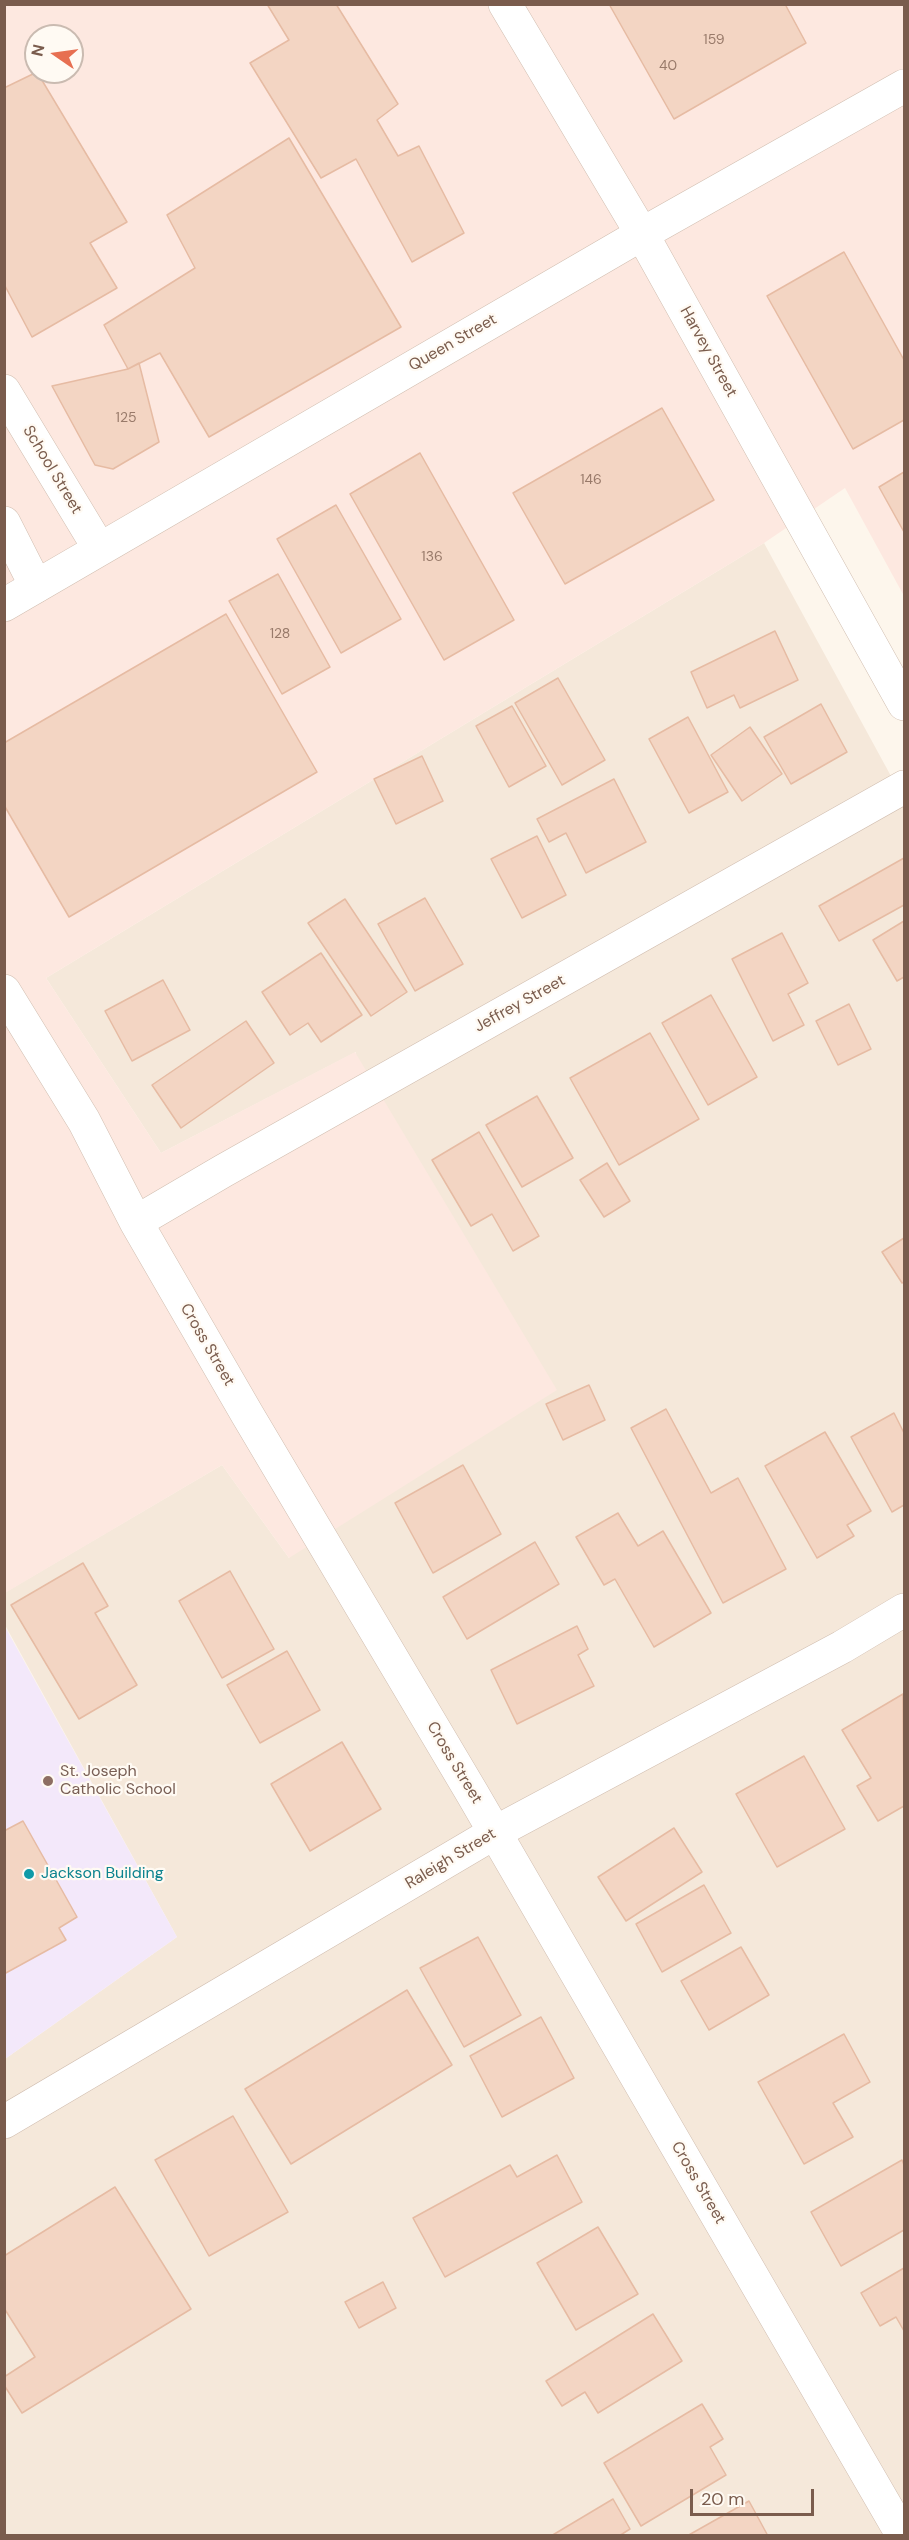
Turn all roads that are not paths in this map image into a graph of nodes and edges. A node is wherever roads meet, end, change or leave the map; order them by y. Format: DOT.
graph roads {
  1 [pos="505,4"];
  2 [pos="904,86"];
  3 [pos="642,234"];
  4 [pos="4,391"];
  5 [pos="4,523"];
  6 [pos="99,548"];
  7 [pos="36,586"];
  8 [pos="4,605"];
  9 [pos="904,704"];
  10 [pos="904,787"];
  11 [pos="4,992"];
  12 [pos="136,1222"];
  13 [pos="904,1610"];
  14 [pos="494,1833"];
  15 [pos="4,2122"];
  16 [pos="903,2535"];
  1 -- 3 [label="street, Harvey Street"];
  2 -- 3 [label="street, Queen Street"];
  3 -- 6 [label="street, Queen Street"];
  3 -- 9 [label="street, Harvey Street"];
  4 -- 6 [label="street, School Street"];
  5 -- 7 [label="street"];
  6 -- 7 [label="street, Queen Street"];
  7 -- 8 [label="street, Queen Street"];
  10 -- 12 [label="street, Jeffrey Street"];
  11 -- 12 [label="street, Cross Street"];
  12 -- 14 [label="street, Cross Street"];
  13 -- 14 [label="street, Raleigh Street"];
  14 -- 15 [label="street, Raleigh Street"];
  14 -- 16 [label="street, Cross Street"];
}
